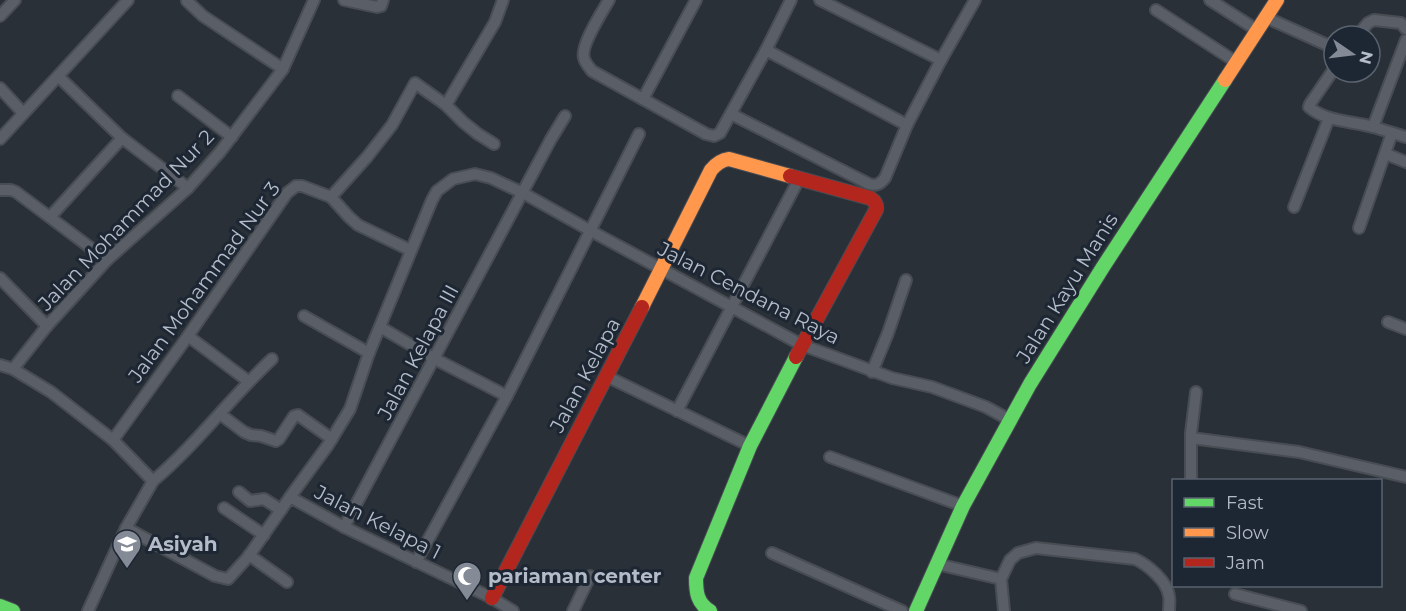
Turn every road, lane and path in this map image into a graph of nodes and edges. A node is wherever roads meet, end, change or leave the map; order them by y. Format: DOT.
graph roads {
  1 [pos="15,0"];
  2 [pos="128,0"];
  3 [pos="314,0"];
  4 [pos="344,0"];
  5 [pos="383,0"];
  6 [pos="503,0"];
  7 [pos="609,0"];
  8 [pos="696,0"];
  9 [pos="791,0"];
  10 [pos="820,0"];
  11 [pos="975,0"];
  12 [pos="1210,0"];
  13 [pos="1276,0"];
  14 [pos="187,1"];
  15 [pos="1156,10"];
  16 [pos="0,16"];
  17 [pos="1265,17"];
  18 [pos="1366,24"];
  19 [pos="1406,28"];
  20 [pos="1257,30"];
  21 [pos="1406,40"];
  22 [pos="1322,43"];
  23 [pos="766,50"];
  24 [pos="941,60"];
  25 [pos="1236,62"];
  26 [pos="283,69"];
  27 [pos="58,76"];
  28 [pos="1324,84"];
  29 [pos="0,88"];
  30 [pos="178,96"];
  31 [pos="643,99"];
  32 [pos="446,105"];
  33 [pos="23,113"];
  34 [pos="731,114"];
  35 [pos="565,116"];
  36 [pos="1329,118"];
  37 [pos="907,125"];
  38 [pos="1373,127"];
  39 [pos="1392,133"];
  40 [pos="639,134"];
  41 [pos="232,137"];
  42 [pos="1406,137"];
  43 [pos="122,138"];
  44 [pos="0,139"];
  45 [pos="494,144"];
  46 [pos="1386,154"];
  47 [pos="1406,162"];
  48 [pos="799,179"];
  49 [pos="188,188"];
  50 [pos="0,190"];
  51 [pos="523,193"];
  52 [pos="331,197"];
  53 [pos="1294,207"];
  54 [pos="50,217"];
  55 [pos="1359,228"];
  56 [pos="591,231"];
  57 [pos="410,250"];
  58 [pos="107,260"];
  59 [pos="662,270"];
  60 [pos="0,278"];
  61 [pos="906,280"];
  62 [pos="732,308"];
  63 [pos="304,316"];
  64 [pos="1388,322"];
  65 [pos="47,326"];
  66 [pos="380,327"];
  67 [pos="1406,329"];
  68 [pos="188,336"];
  69 [pos="802,345"];
  70 [pos="369,354"];
  71 [pos="272,359"];
  72 [pos="435,359"];
  73 [pos="0,365"];
  74 [pos="13,369"];
  75 [pos="872,372"];
  76 [pos="606,376"];
  77 [pos="248,381"];
  78 [pos="1196,392"];
  79 [pos="507,396"];
  80 [pos="677,411"];
  81 [pos="220,414"];
  82 [pos="1010,420"];
  83 [pos="1191,438"];
  84 [pos="332,439"];
  85 [pos="113,440"];
  86 [pos="750,446"];
  87 [pos="830,457"];
  88 [pos="1406,477"];
  89 [pos="1191,479"];
  90 [pos="153,481"];
  91 [pos="238,492"];
  92 [pos="290,497"];
  93 [pos="963,507"];
  94 [pos="224,508"];
  95 [pos="281,510"];
  96 [pos="344,527"];
  97 [pos="126,528"];
  98 [pos="264,535"];
  99 [pos="772,553"];
  100 [pos="249,555"];
  101 [pos="416,562"];
  102 [pos="937,564"];
  103 [pos="590,576"];
  104 [pos="1001,579"];
  105 [pos="287,582"];
  106 [pos="1234,594"];
  107 [pos="492,598"];
  108 [pos="0,606"];
  109 [pos="13,611"];
  110 [pos="88,611"];
  111 [pos="513,611"];
  112 [pos="573,611"];
  113 [pos="710,611"];
  114 [pos="902,611"];
  115 [pos="916,611"];
  116 [pos="1004,611"];
  117 [pos="1168,611"];
  118 [pos="1301,611"];
  1 -- 16 [label="street"];
  2 -- 27 [label="street"];
  3 -- 26 [label="street, Jalan Mohammad Nur 2"];
  4 -- 5 [label="street"];
  6 -- 32 [label="street"];
  7 -- 31 [label="street"];
  8 -- 31 [label="street"];
  9 -- 23 [label="street"];
  10 -- 24 [label="street"];
  11 -- 24 [label="street"];
  12 -- 20 [label="street"];
  13 -- 17 [label="street, Jalan Kayu Manis"];
  14 -- 26 [label="street"];
  15 -- 25 [label="street"];
  17 -- 20 [label="street, Jalan Kayu Manis"];
  17 -- 22 [label="street"];
  18 -- 19 [label="street"];
  20 -- 25 [label="street, Jalan Kayu Manis"];
  21 -- 38 [label="street"];
  23 -- 34 [label="street"];
  23 -- 37 [label="street"];
  24 -- 37 [label="street"];
  25 -- 82 [label="street, Jalan Kayu Manis"];
  26 -- 41 [label="street, Jalan Mohammad Nur 2"];
  27 -- 33 [label="street"];
  27 -- 43 [label="street"];
  28 -- 36 [label="street"];
  29 -- 33 [label="street"];
  30 -- 41 [label="street"];
  31 -- 34 [label="street"];
  32 -- 45 [label="street"];
  32 -- 52 [label="street"];
  33 -- 44 [label="street"];
  34 -- 37 [label="street"];
  35 -- 51 [label="street, Jalan Kelapa III"];
  36 -- 38 [label="street"];
  36 -- 53 [label="street"];
  38 -- 39 [label="street"];
  39 -- 42 [label="street"];
  39 -- 46 [label="street"];
  40 -- 56 [label="street"];
  41 -- 49 [label="street, Jalan Mohammad Nur 2"];
  43 -- 49 [label="street"];
  43 -- 54 [label="street"];
  46 -- 47 [label="street"];
  46 -- 55 [label="street"];
  48 -- 59 [label="street, Jalan Kelapa"];
  48 -- 62 [label="street"];
  48 -- 69 [label="street"];
  49 -- 58 [label="street, Jalan Mohammad Nur 2"];
  50 -- 54 [label="street"];
  51 -- 56 [label="street, Jalan Cendana Raya"];
  51 -- 57 [label="street, Jalan Cendana Raya"];
  51 -- 72 [label="street, Jalan Kelapa III"];
  52 -- 57 [label="street"];
  52 -- 68 [label="street, Jalan Mohammad Nur 3"];
  54 -- 58 [label="street"];
  56 -- 59 [label="street, Jalan Cendana Raya"];
  56 -- 79 [label="street"];
  57 -- 66 [label="street"];
  58 -- 65 [label="street, Jalan Mohammad Nur 2"];
  59 -- 62 [label="street, Jalan Cendana Raya"];
  59 -- 76 [label="street, Jalan Kelapa"];
  60 -- 65 [label="street"];
  61 -- 75 [label="street"];
  62 -- 69 [label="street, Jalan Cendana Raya"];
  62 -- 80 [label="street"];
  63 -- 70 [label="street"];
  64 -- 67 [label="street"];
  65 -- 74 [label="street, Jalan Mohammad Nur 2"];
  66 -- 70 [label="street"];
  66 -- 72 [label="street"];
  68 -- 77 [label="street"];
  68 -- 85 [label="street, Jalan Mohammad Nur 3"];
  69 -- 75 [label="street, Jalan Cendana Raya"];
  69 -- 86 [label="street"];
  70 -- 84 [label="street"];
  71 -- 77 [label="street"];
  72 -- 79 [label="street"];
  72 -- 96 [label="street, Jalan Kelapa III"];
  73 -- 74 [label="street"];
  74 -- 85 [label="street"];
  75 -- 82 [label="street, Jalan Cendana Raya"];
  76 -- 80 [label="street"];
  76 -- 107 [label="street, Jalan Kelapa"];
  77 -- 81 [label="street"];
  78 -- 83 [label="street"];
  79 -- 101 [label="street"];
  80 -- 86 [label="street"];
  81 -- 84 [label="street"];
  81 -- 90 [label="street"];
  82 -- 93 [label="street, Jalan Kayu Manis"];
  83 -- 88 [label="street"];
  83 -- 89 [label="street"];
  84 -- 92 [label="street"];
  85 -- 90 [label="street"];
  86 -- 113 [label="street"];
  87 -- 93 [label="street"];
  90 -- 97 [label="street"];
  91 -- 95 [label="street"];
  92 -- 95 [label="street, Jalan Kelapa 1"];
  92 -- 96 [label="street, Jalan Kelapa 1"];
  93 -- 102 [label="street, Jalan Kayu Manis"];
  94 -- 98 [label="street"];
  95 -- 98 [label="street, Jalan Kelapa 1"];
  96 -- 101 [label="street, Jalan Kelapa 1"];
  97 -- 100 [label="street, Jalan Kelapa 1"];
  97 -- 110 [label="street"];
  98 -- 100 [label="street, Jalan Kelapa 1"];
  99 -- 114 [label="street"];
  100 -- 105 [label="street"];
  101 -- 107 [label="street, Jalan Kelapa 1"];
  102 -- 104 [label="street"];
  102 -- 115 [label="street, Jalan Kayu Manis"];
  103 -- 112 [label="street"];
  104 -- 116 [label="street"];
  104 -- 117 [label="street"];
  106 -- 118 [label="street"];
  107 -- 111 [label="street, Jalan Kelapa 1"];
  108 -- 109 [label="street"];
}
